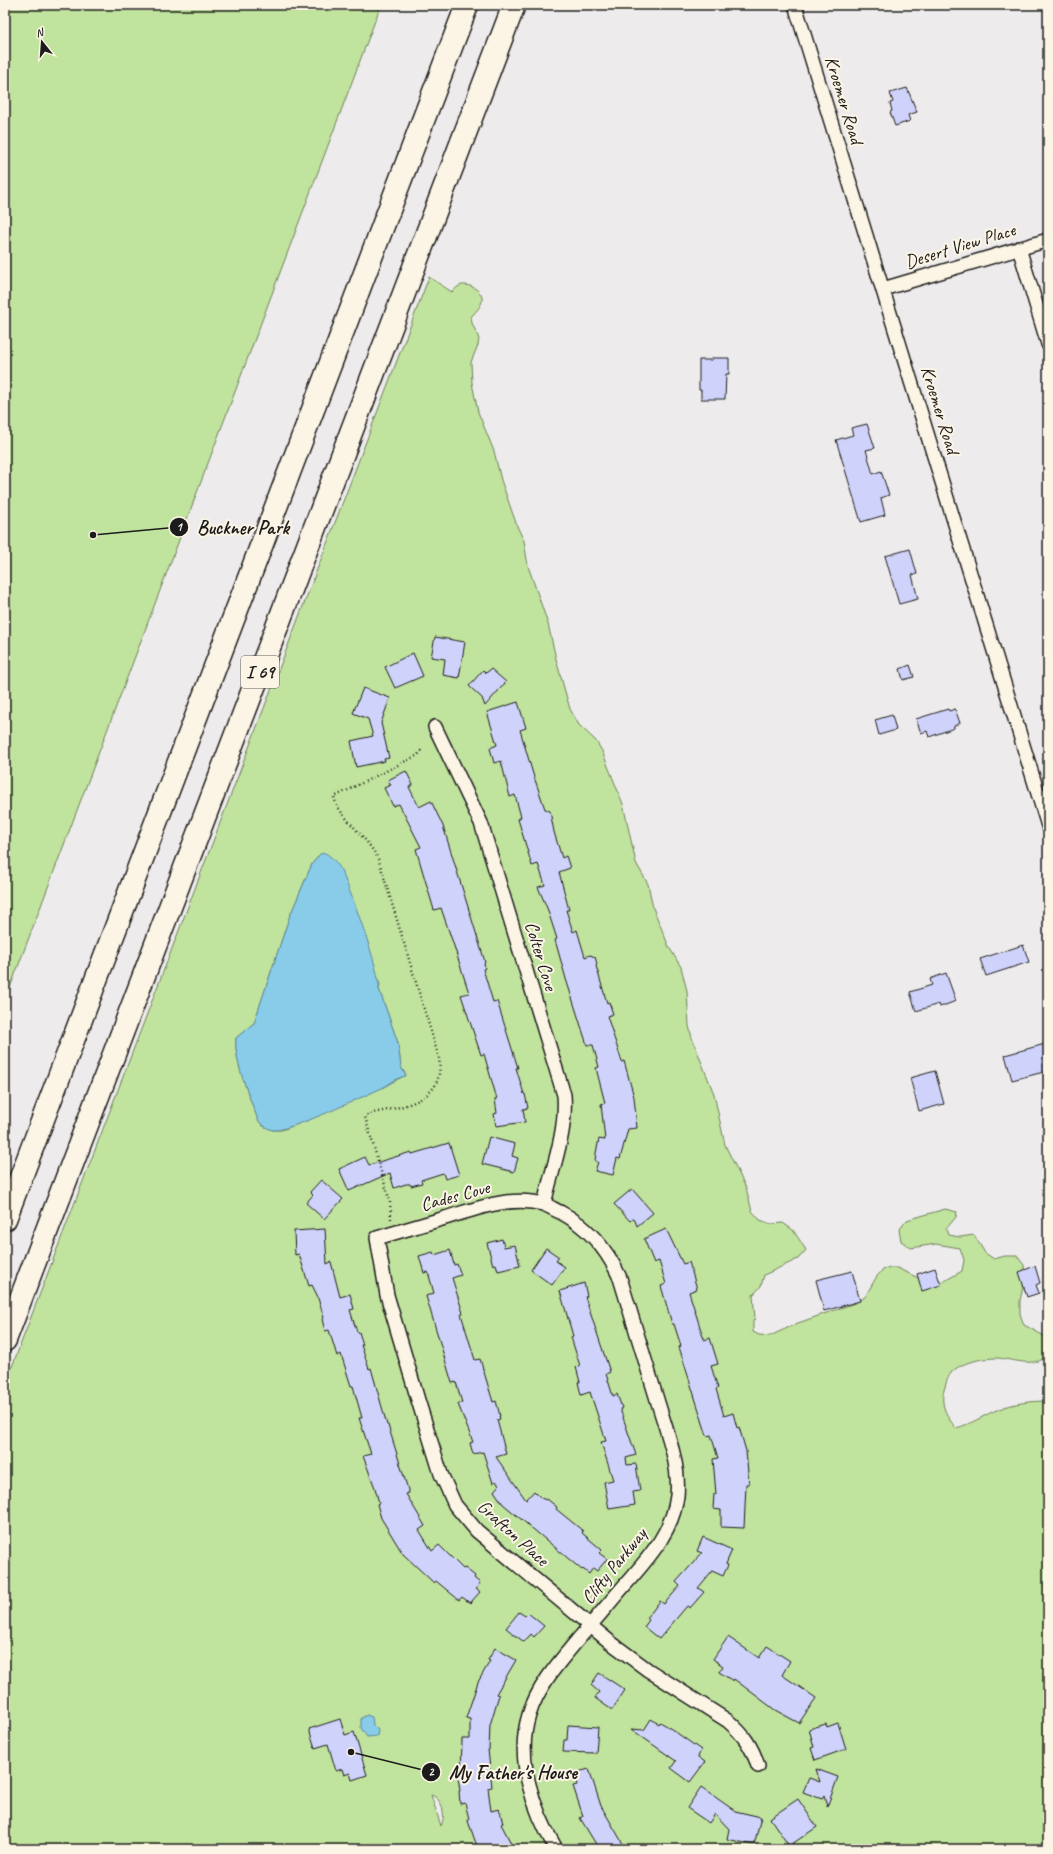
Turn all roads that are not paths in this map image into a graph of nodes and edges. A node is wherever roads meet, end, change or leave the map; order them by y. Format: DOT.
graph roads {
  1 [pos="467,5"];
  2 [pos="514,5"];
  3 [pos="795,5"];
  4 [pos="1048,240"];
  5 [pos="1019,248"];
  6 [pos="883,289"];
  7 [pos="1048,344"];
  8 [pos="436,727"];
  9 [pos="1048,826"];
  10 [pos="544,1204"];
  11 [pos="5,1219"];
  12 [pos="378,1238"];
  13 [pos="5,1340"];
  14 [pos="590,1625"];
  15 [pos="758,1766"];
  16 [pos="556,1849"];
  1 -- 11 [label="highway, I 69"];
  2 -- 13 [label="highway, I 69"];
  3 -- 6 [label="street, Kroemer Road"];
  4 -- 5 [label="street, Desert View Place"];
  5 -- 6 [label="street, Desert View Place"];
  5 -- 7 [label="street"];
  6 -- 9 [label="street, Kroemer Road"];
  8 -- 10 [label="street, Colter Cove"];
  10 -- 12 [label="street, Cades Cove"];
  10 -- 14 [label="street, Clifty Parkway"];
  12 -- 14 [label="street, Grafton Place"];
  14 -- 15 [label="street, Grafton Place"];
  14 -- 16 [label="street, Clifty Parkway"];
}
